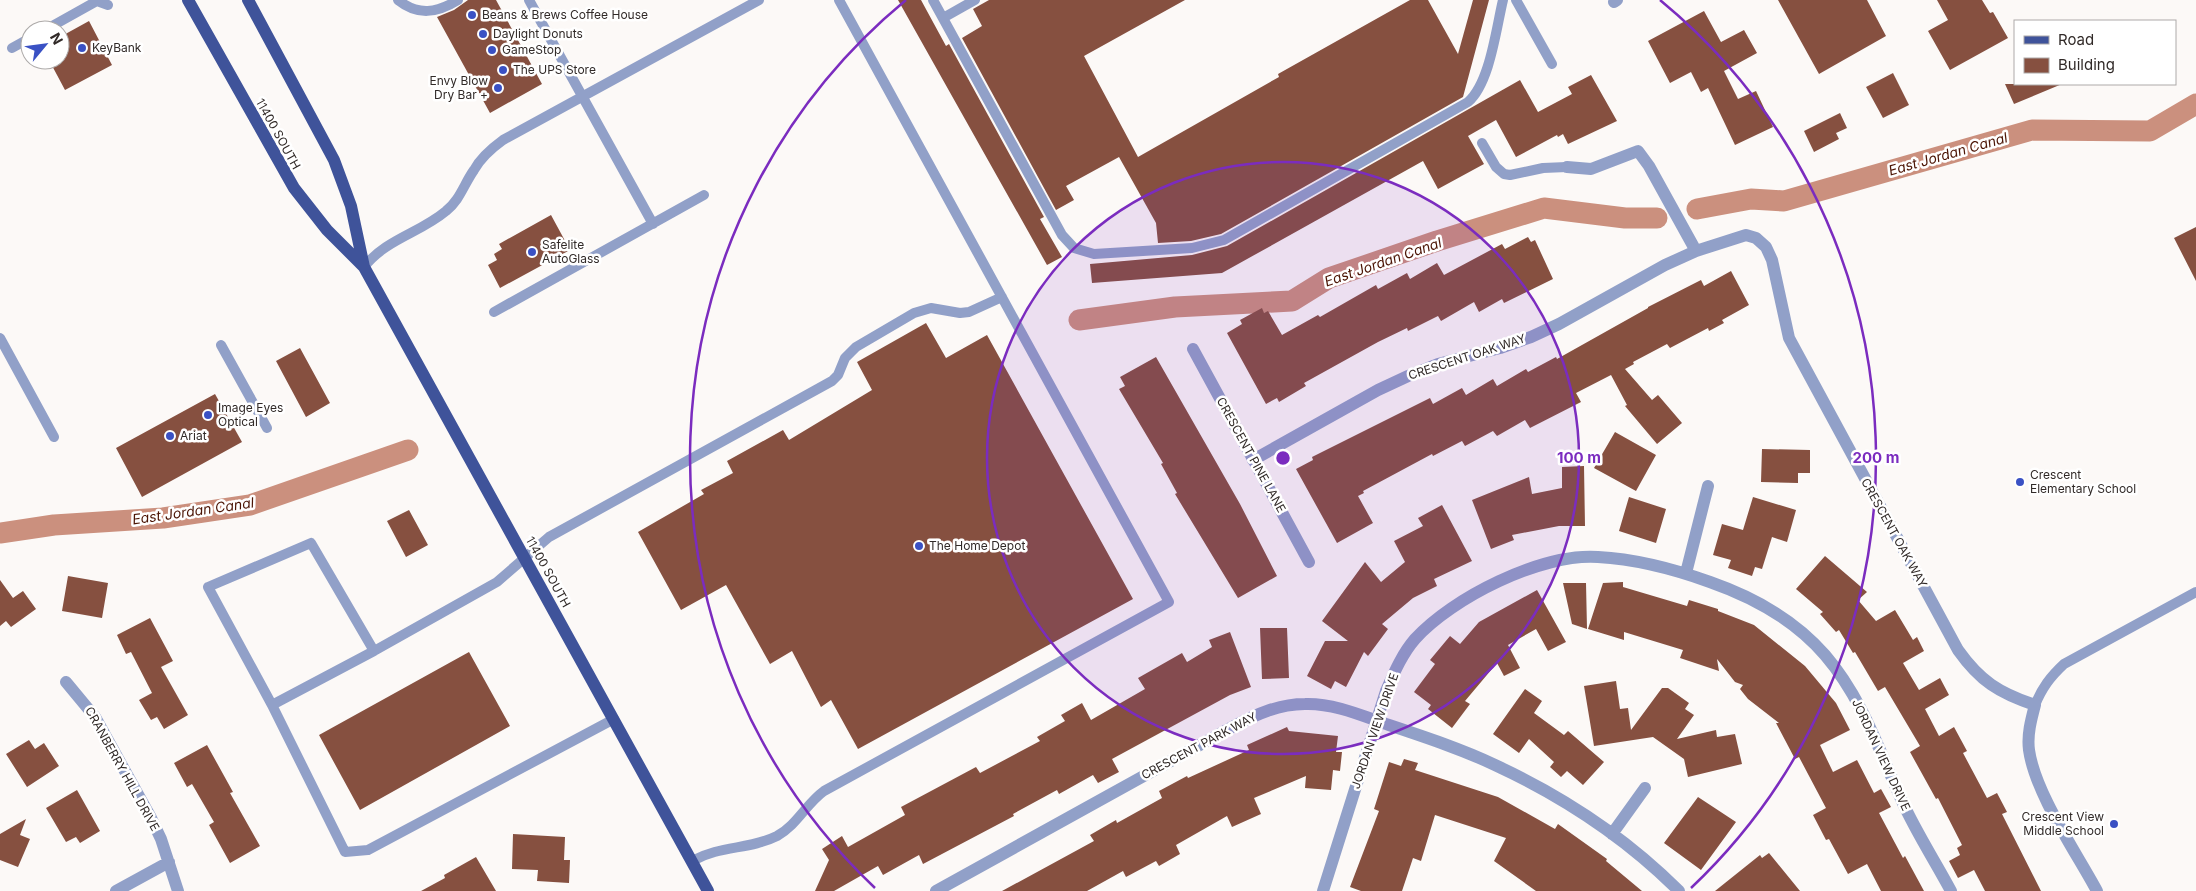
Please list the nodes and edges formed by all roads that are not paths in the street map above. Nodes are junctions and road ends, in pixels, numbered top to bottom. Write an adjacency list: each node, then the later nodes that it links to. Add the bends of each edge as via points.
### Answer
1 (188, 0): 24 (main road, 11400 SOUTH, via 294,188 327,230)
2 (248, 0): 24 (main road, 11400 SOUTH, via 334,160 351,206)
3 (398, 0): 4 (lane, via 424,12 441,10)
4 (458, 0)
5 (529, 0): 18 (lane)
6 (759, 0): 18 (lane)
7 (840, 0): 25 (lane)
8 (933, 0): 13 (lane)
9 (975, 0): 13 (lane)
10 (1503, 0): 13 (lane, via 1483,82 1468,102 1224,240 1192,248 1094,254 1074,248 1062,235)
11 (1516, 0): 17 (lane)
12 (108, 5): 14 (lane, via 97,2)
13 (943, 18)
14 (64, 20)
15 (20, 44): 16 (lane)
16 (12, 48)
17 (1552, 64)
18 (582, 96): 22 (lane); 24 (lane, via 503,140 475,168 462,193 448,210 386,245)
19 (1482, 143): 20 (lane, via 1504,174)
20 (1567, 167): 23 (street, via 1591,169 1638,151)
21 (704, 195): 22 (lane)
22 (653, 224): 26 (lane)
23 (1696, 251): 32 (street, CRESCENT OAK WAY, via 1531,337 1438,364 1378,390); 41 (street, CRESCENT OAK WAY, via 1746,235 1756,238 1766,247 1772,260 1789,338 1958,650 1992,687 2006,696)
24 (364, 267): 34 (main road, 11400 SOUTH)
25 (1002, 297): 34 (lane, via 969,312 931,308 914,314 856,346 832,381 558,532); 46 (lane, via 1169,602 824,790 786,830 776,836 751,845 715,850)
26 (494, 312)
27 (0, 338): 31 (lane)
28 (221, 345): 30 (lane)
29 (1193, 349): 32 (street, CRESCENT PINE LANE)
30 (267, 428)
31 (54, 437)
32 (1253, 460): 35 (street, CRESCENT PINE LANE)
33 (1708, 486): 36 (street)
34 (525, 558): 38 (lane, via 486,589); 42 (main road, 11400 SOUTH)
35 (1309, 562)
36 (1686, 573): 43 (street, JORDAN VIEW DRIVE, via 1596,556 1537,566 1501,580 1454,607 1414,640 1386,691); 54 (street, JORDAN VIEW DRIVE, via 1768,607 1800,630 1824,654 1844,678 1864,711 1902,801)
37 (2196, 592): 41 (lane, via 2064,664 2042,690)
38 (374, 651): 40 (lane); 40 (lane, via 311,543 208,587)
39 (66, 682): 47 (street, CRANBERRY HILL DRIVE, via 95,717 151,818)
40 (272, 705): 42 (lane, via 345,852 368,850)
41 (2035, 705): 55 (street, via 2029,726 2029,749 2034,771)
42 (614, 719): 46 (main road, 11400 SOUTH)
43 (1377, 721): 45 (street, CRESCENT PARK WAY, via 1495,765 1543,790); 51 (street, CRESCENT PARK WAY, via 1332,706 1306,704 1281,706 1257,714); 52 (street, JORDAN VIEW DRIVE)
44 (1645, 788): 45 (street)
45 (1612, 834): 53 (street, CRESCENT PARK WAY)
46 (692, 861): 50 (main road, 11400 SOUTH)
47 (169, 862): 48 (street); 49 (street, CRANBERRY HILL DRIVE)
48 (116, 891)
49 (178, 891)
50 (708, 891)
51 (936, 891)
52 (1323, 891)
53 (1679, 891)
54 (1951, 891)
55 (2097, 891)

